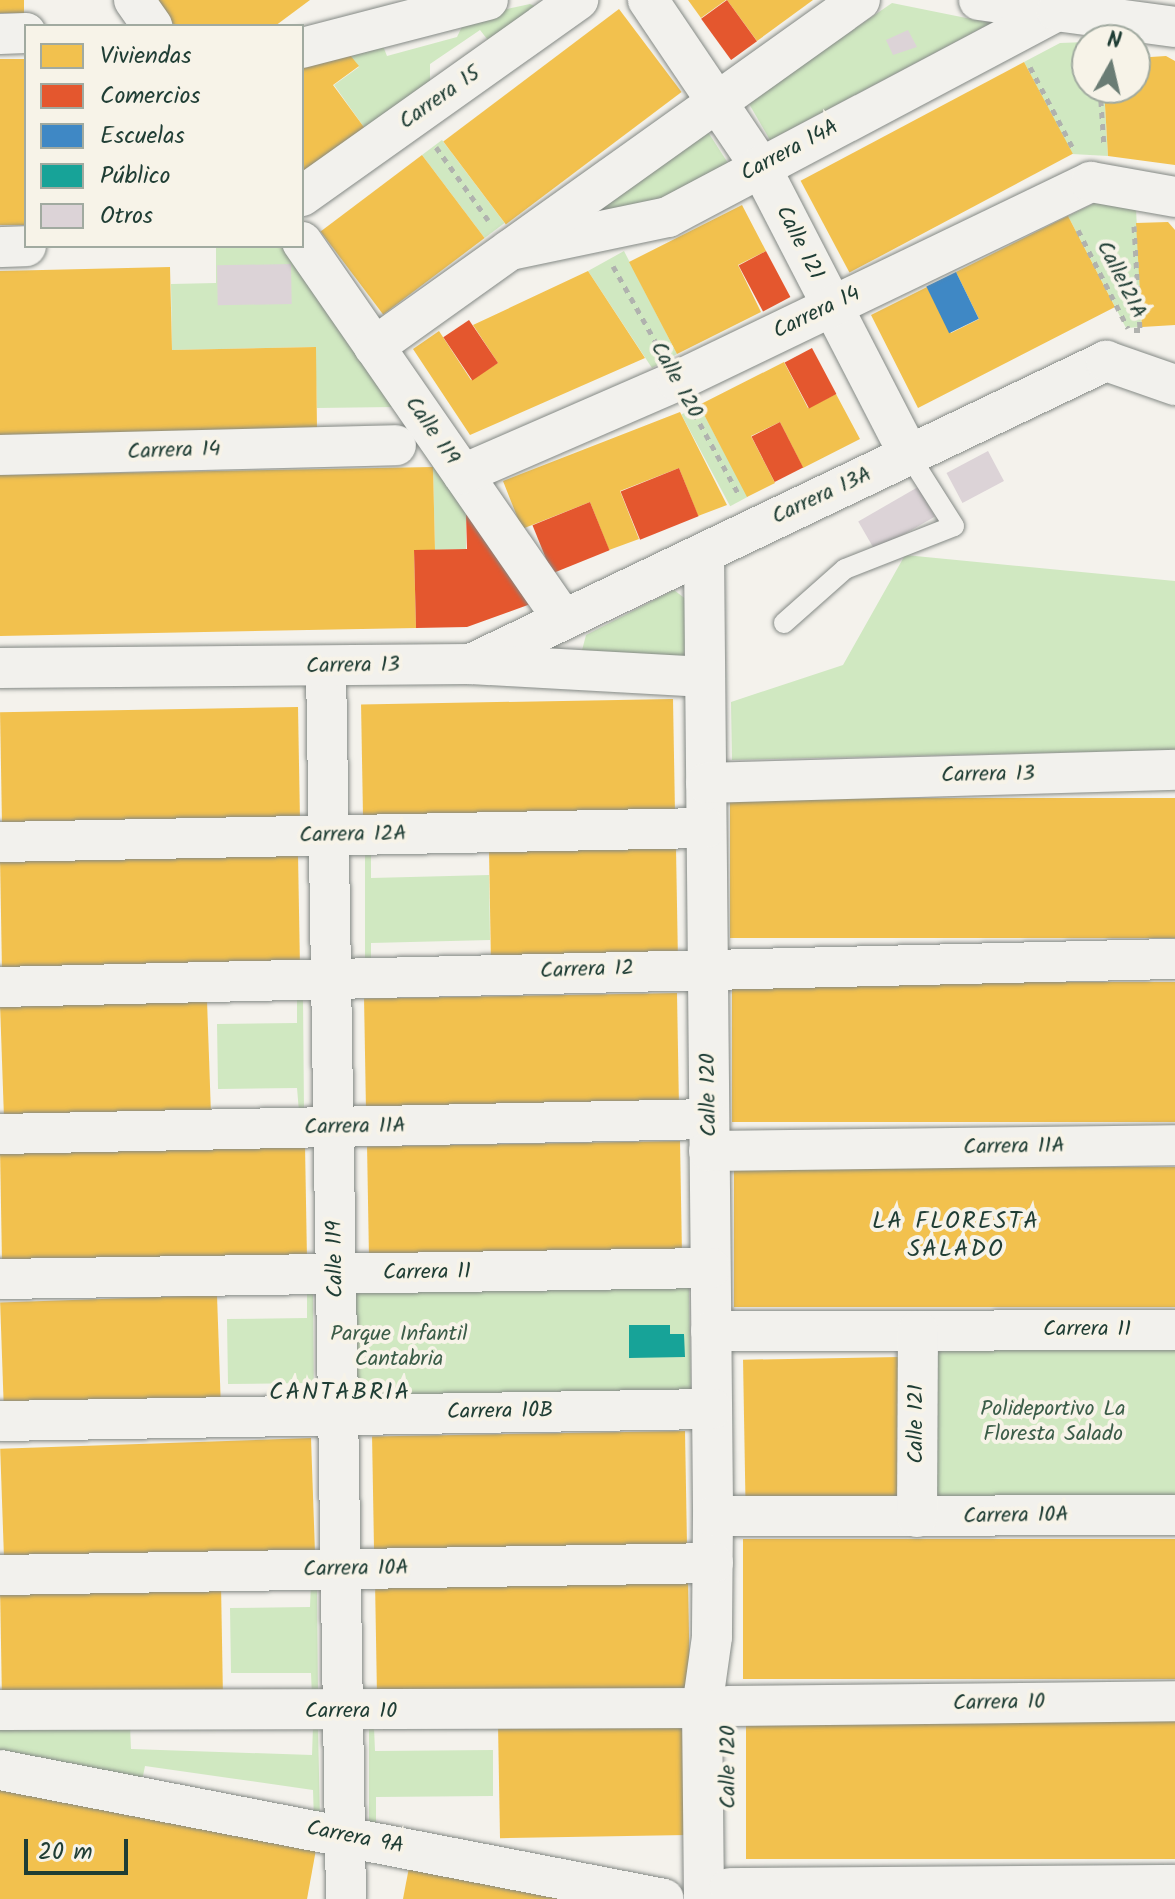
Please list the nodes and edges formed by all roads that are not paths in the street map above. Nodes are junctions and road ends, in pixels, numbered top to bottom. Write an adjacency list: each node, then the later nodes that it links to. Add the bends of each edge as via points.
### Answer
1 (134, 0): 8 (street)
2 (488, 0): 12 (street)
3 (578, 0): 15 (street, Carrera 15)
4 (648, 0): 13 (street, Calle 121)
5 (860, 0): 13 (street, Carrera 14A)
6 (979, 0): 7 (street)
7 (1057, 11): 9 (street); 14 (street, Carrera 14A)
8 (151, 24)
9 (1175, 27)
10 (24, 33): 11 (street)
11 (0, 34)
12 (304, 47)
13 (720, 100): 14 (street, Calle 121); 20 (street, Carrera 14A)
14 (760, 166): 20 (street, Carrera 14A, via 668,217); 21 (street, Calle 121)
15 (304, 195)
16 (1175, 197): 21 (street, Carrera 14, via 1098,188)
17 (304, 245): 22 (street, Calle 119)
18 (24, 246): 19 (street)
19 (0, 247)
20 (510, 250): 22 (street, Carrera 14A)
21 (832, 306): 26 (street, Calle 121); 27 (street, Carrera 14, via 677,381)
22 (374, 347): 27 (street, Calle 119)
23 (1164, 382): 26 (street, Carrera 13A, via 1106,361)
24 (396, 445): 25 (street, Carrera 14)
25 (0, 455)
26 (909, 455): 28 (street, Carrera 13A); 30 (lane, via 954,526 845,569)
27 (463, 474): 29 (street, Calle 119)
28 (704, 553): 29 (street, Carrera 13A); 34 (street, Calle 120)
29 (563, 619): 31 (street, Carrera 13A)
30 (784, 623)
31 (471, 664): 32 (street, Carrera 13); 34 (street, Carrera 13)
32 (326, 667): 33 (street, Carrera 13); 38 (street, Calle 119)
33 (0, 668)
34 (705, 677): 36 (street, Calle 120)
35 (1175, 770): 36 (street, Carrera 13)
36 (706, 783): 37 (street, Calle 120)
37 (706, 828): 38 (street, Carrera 12A); 41 (street, Calle 120)
38 (331, 835): 39 (street, Carrera 12A); 42 (street, Calle 119)
39 (0, 842)
40 (1175, 959): 41 (street, Carrera 12)
41 (707, 966): 42 (street, Carrera 12); 46 (street, Calle 120)
42 (333, 977): 43 (street, Carrera 12); 44 (street, Calle 119)
43 (0, 987)
44 (334, 1127): 45 (street, Carrera 11A); 46 (street, Carrera 11A); 49 (street, Calle 119)
45 (0, 1134)
46 (709, 1135): 47 (street, Carrera 11A); 48 (street, Calle 120)
47 (1175, 1145)
48 (710, 1268): 49 (street, Carrera 11); 52 (street, Calle 120)
49 (336, 1274): 50 (street, Carrera 11); 55 (street, Calle 119)
50 (0, 1279)
51 (1175, 1330): 53 (street, Carrera 11)
52 (711, 1331): 53 (street, Carrera 11); 54 (street, Calle 120)
53 (918, 1331): 59 (street, Calle 121)
54 (712, 1409): 55 (street, Carrera 10B); 58 (street, Calle 120)
55 (338, 1414): 56 (street, Carrera 10B); 61 (street, Calle 119)
56 (0, 1421)
57 (1175, 1515): 59 (street, Carrera 10A)
58 (713, 1516): 59 (street, Carrera 10A); 60 (street, Calle 120)
59 (917, 1517)
60 (713, 1563): 61 (street, Carrera 10A); 64 (street, Calle 120)
61 (341, 1569): 62 (street, Carrera 10A); 66 (street, Calle 119)
62 (0, 1575)
63 (1175, 1701): 64 (street, Carrera 10)
64 (715, 1707): 66 (street, Carrera 10); 70 (street, Calle 120)
65 (0, 1710): 66 (street, Carrera 10)
66 (344, 1713): 68 (street, Calle 119)
67 (0, 1770): 68 (street, Carrera 9A)
68 (345, 1836): 71 (street, Calle 119); 72 (street, Carrera 9A)
69 (1175, 1885): 70 (street)
70 (721, 1895)
71 (346, 1899)
72 (664, 1899)

